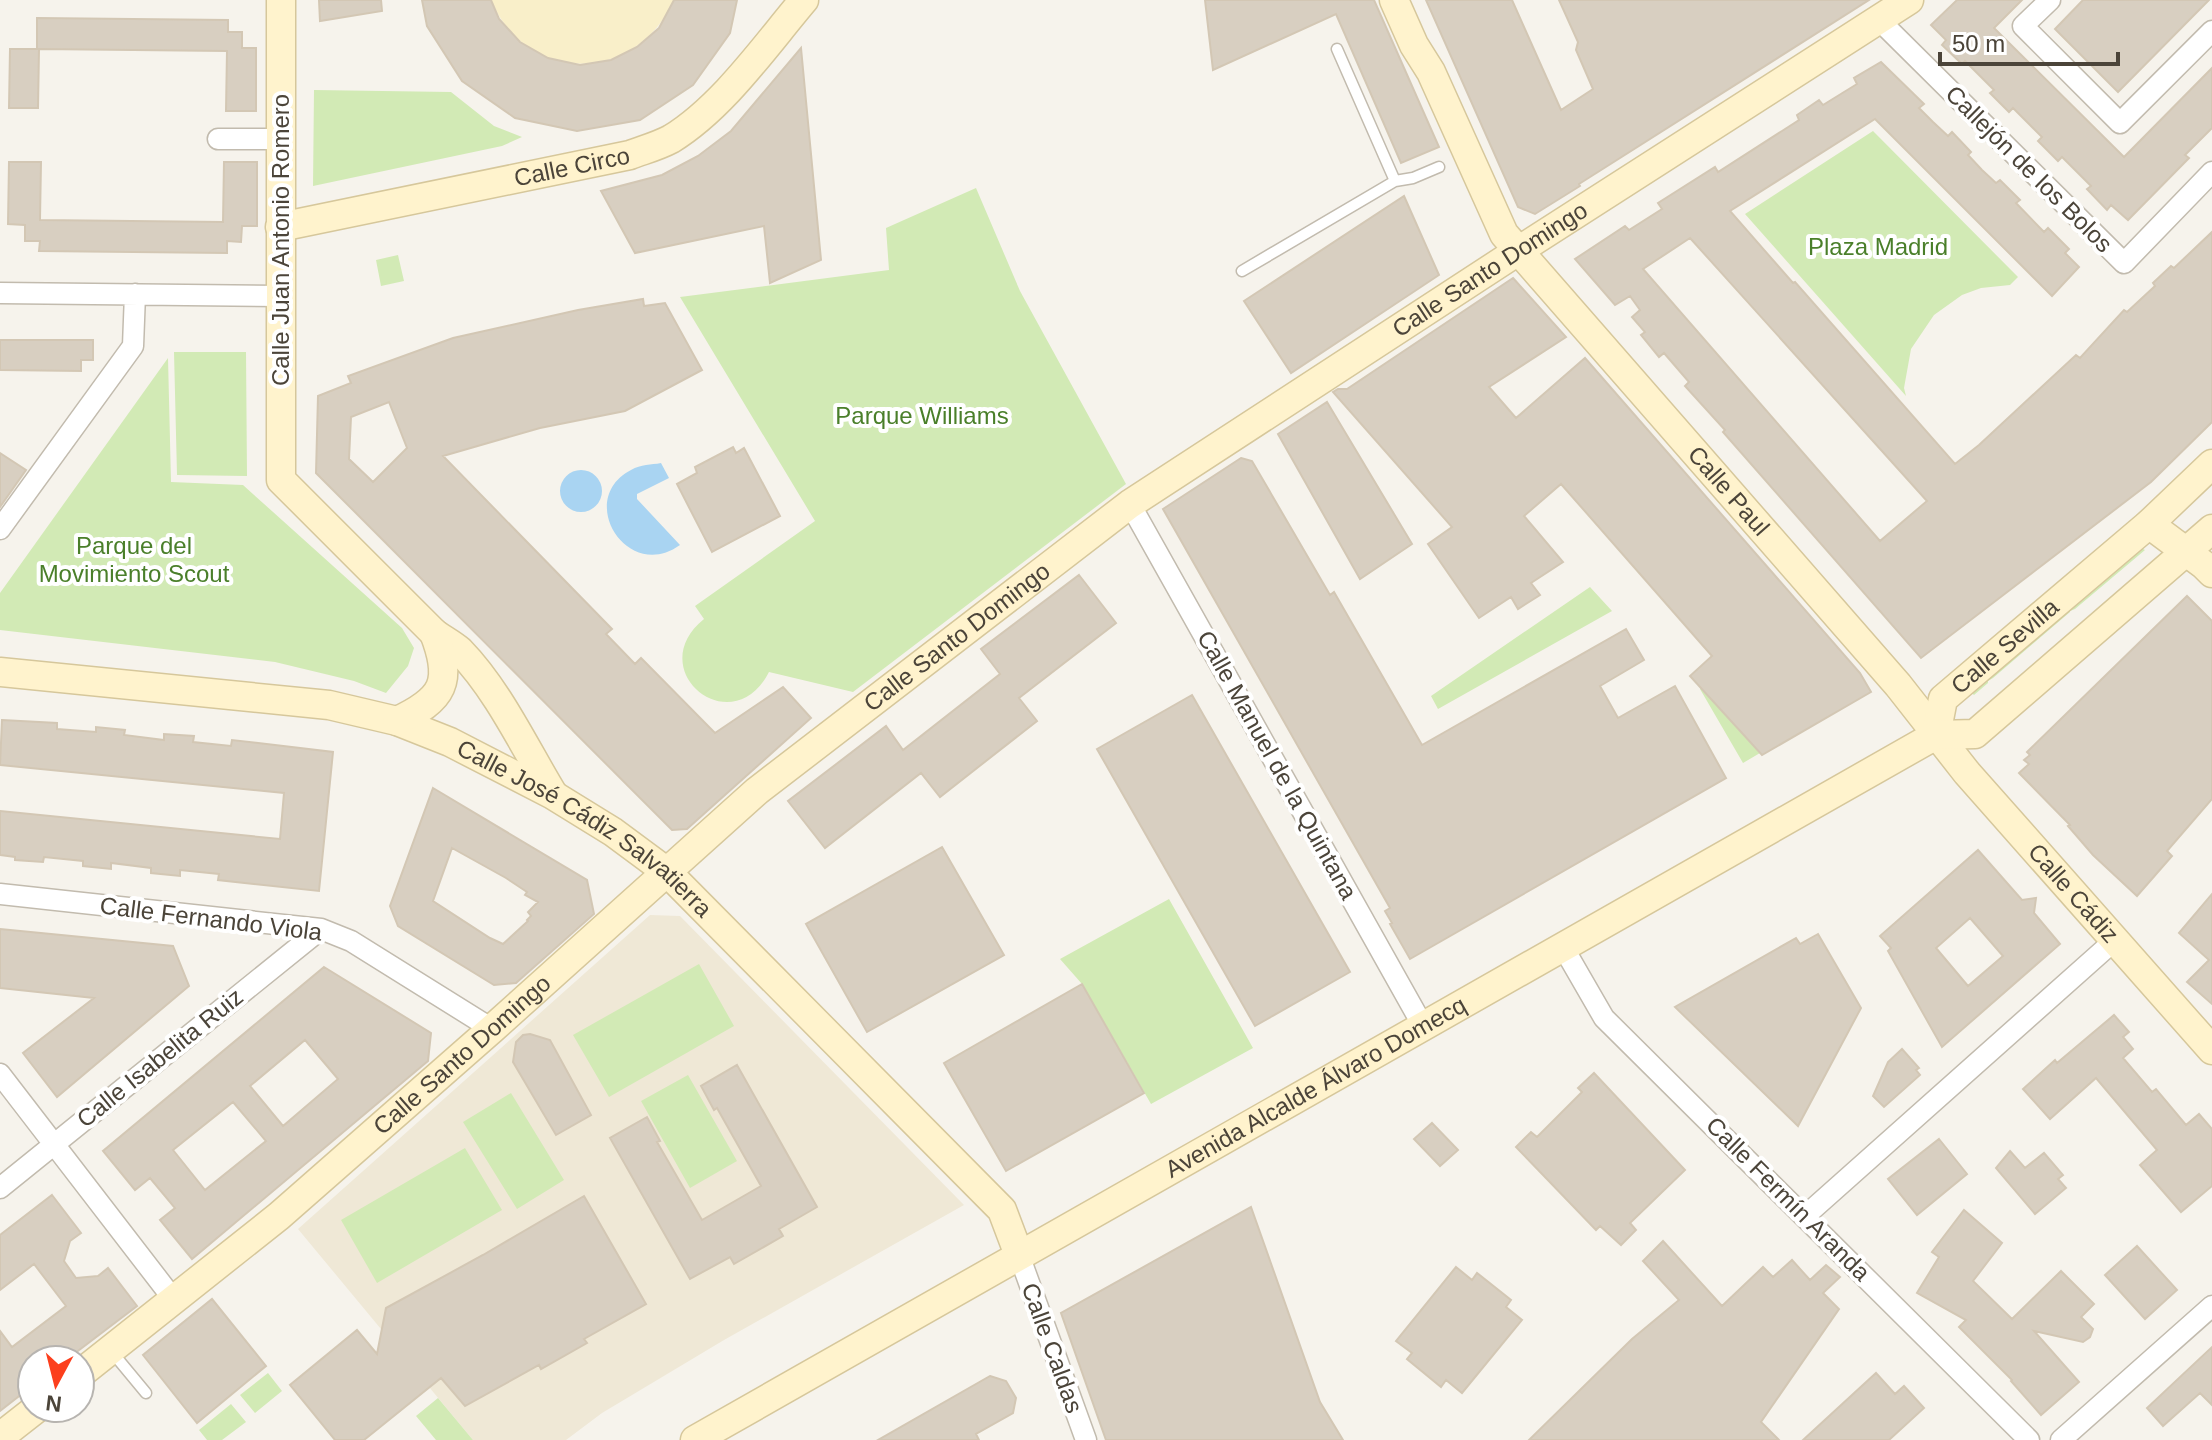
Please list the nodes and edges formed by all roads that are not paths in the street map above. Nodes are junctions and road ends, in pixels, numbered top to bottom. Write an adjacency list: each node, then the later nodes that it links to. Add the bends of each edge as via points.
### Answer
1 (281, 0): 14 (street, Calle Juan Antonio Romero)
2 (804, 0): 14 (street, Calle Circo, via 715,104 668,140 630,155)
3 (1394, 0): 15 (street, Calle Paul, via 1504,234)
4 (1909, 0): 6 (street, Calle Santo Domingo)
5 (2050, 0): 7 (street, via 2023,26 2120,123)
6 (1879, 20): 12 (street, Callejón de los Bolos, via 2124,263); 15 (street, Calle Santo Domingo)
7 (2212, 31)
8 (1337, 49): 13 (lane)
9 (218, 139): 10 (street)
10 (267, 139)
11 (1439, 167): 13 (lane)
12 (2212, 172)
13 (1395, 181): 16 (lane)
14 (280, 227): 19 (street, Calle Juan Antonio Romero)
15 (1518, 251): 21 (street, Calle Santo Domingo); 32 (street, Calle Paul, via 1587,338 1898,685)
16 (1242, 271)
17 (0, 293): 18 (street)
18 (135, 294): 19 (street); 22 (street, via 133,346)
19 (281, 296): 28 (street, Calle Juan Antonio Romero, via 281,480)
20 (2212, 464): 23 (street, Calle Sevilla)
21 (1130, 504): 35 (street, Calle Santo Domingo, via 757,791); 40 (street, Calle Manuel de la Quintana)
22 (6, 508): 24 (street)
23 (2149, 524): 26 (street); 32 (street, Calle Sevilla, via 1943,699)
24 (0, 529)
25 (2212, 529): 26 (street, Calle Sevilla)
26 (2187, 552): 27 (street); 32 (street, Calle Sevilla, via 1975,734)
27 (2212, 573)
28 (434, 633): 30 (street, via 443,657); 34 (street, via 476,669)
29 (0, 672): 31 (street, Calle José Cádiz Salvatierra, via 329,705)
30 (440, 690): 31 (street, via 420,710); 33 (street)
31 (397, 721): 33 (street, Calle José Cádiz Salvatierra)
32 (1936, 735): 38 (street, Calle Cádiz); 39 (street, Avenida Alcalde Álvaro Domecq)
33 (450, 742): 34 (street, Calle José Cádiz Salvatierra)
34 (553, 795): 35 (street, Calle José Cádiz Salvatierra)
35 (667, 872): 41 (street, Calle Santo Domingo); 47 (street, Calle José Cádiz Salvatierra, via 1002,1210)
36 (0, 894): 37 (street, Calle Fernando Viola)
37 (321, 929): 41 (street, Calle Fernando Viola, via 351,941); 44 (street, Calle Isabelita Ruiz)
38 (2115, 940): 42 (street, Calle Cádiz); 46 (street)
39 (1563, 947): 40 (street, Avenida Alcalde Álvaro Domecq); 46 (street, Calle Fermín Aranda, via 1604,1018)
40 (1423, 1026): 47 (street, Avenida Alcalde Álvaro Domecq)
41 (492, 1029): 48 (street, Calle Santo Domingo, via 279,1216)
42 (2212, 1050)
43 (0, 1074): 44 (street)
44 (55, 1144): 45 (street, Calle Isabelita Ruiz); 48 (street)
45 (0, 1188)
46 (1805, 1216): 57 (street, Calle Fermín Aranda)
47 (1019, 1255): 55 (street, Avenida Alcalde Álvaro Domecq); 56 (street, Calle Caldas)
48 (174, 1300): 50 (street, Calle Santo Domingo)
49 (2212, 1306): 58 (street)
50 (110, 1350): 51 (street, Calle Santo Domingo); 52 (lane)
51 (96, 1361)
52 (146, 1393)
53 (17, 1424): 54 (street)
54 (0, 1437)
55 (695, 1440)
56 (1086, 1440)
57 (2029, 1440)
58 (2061, 1440)

